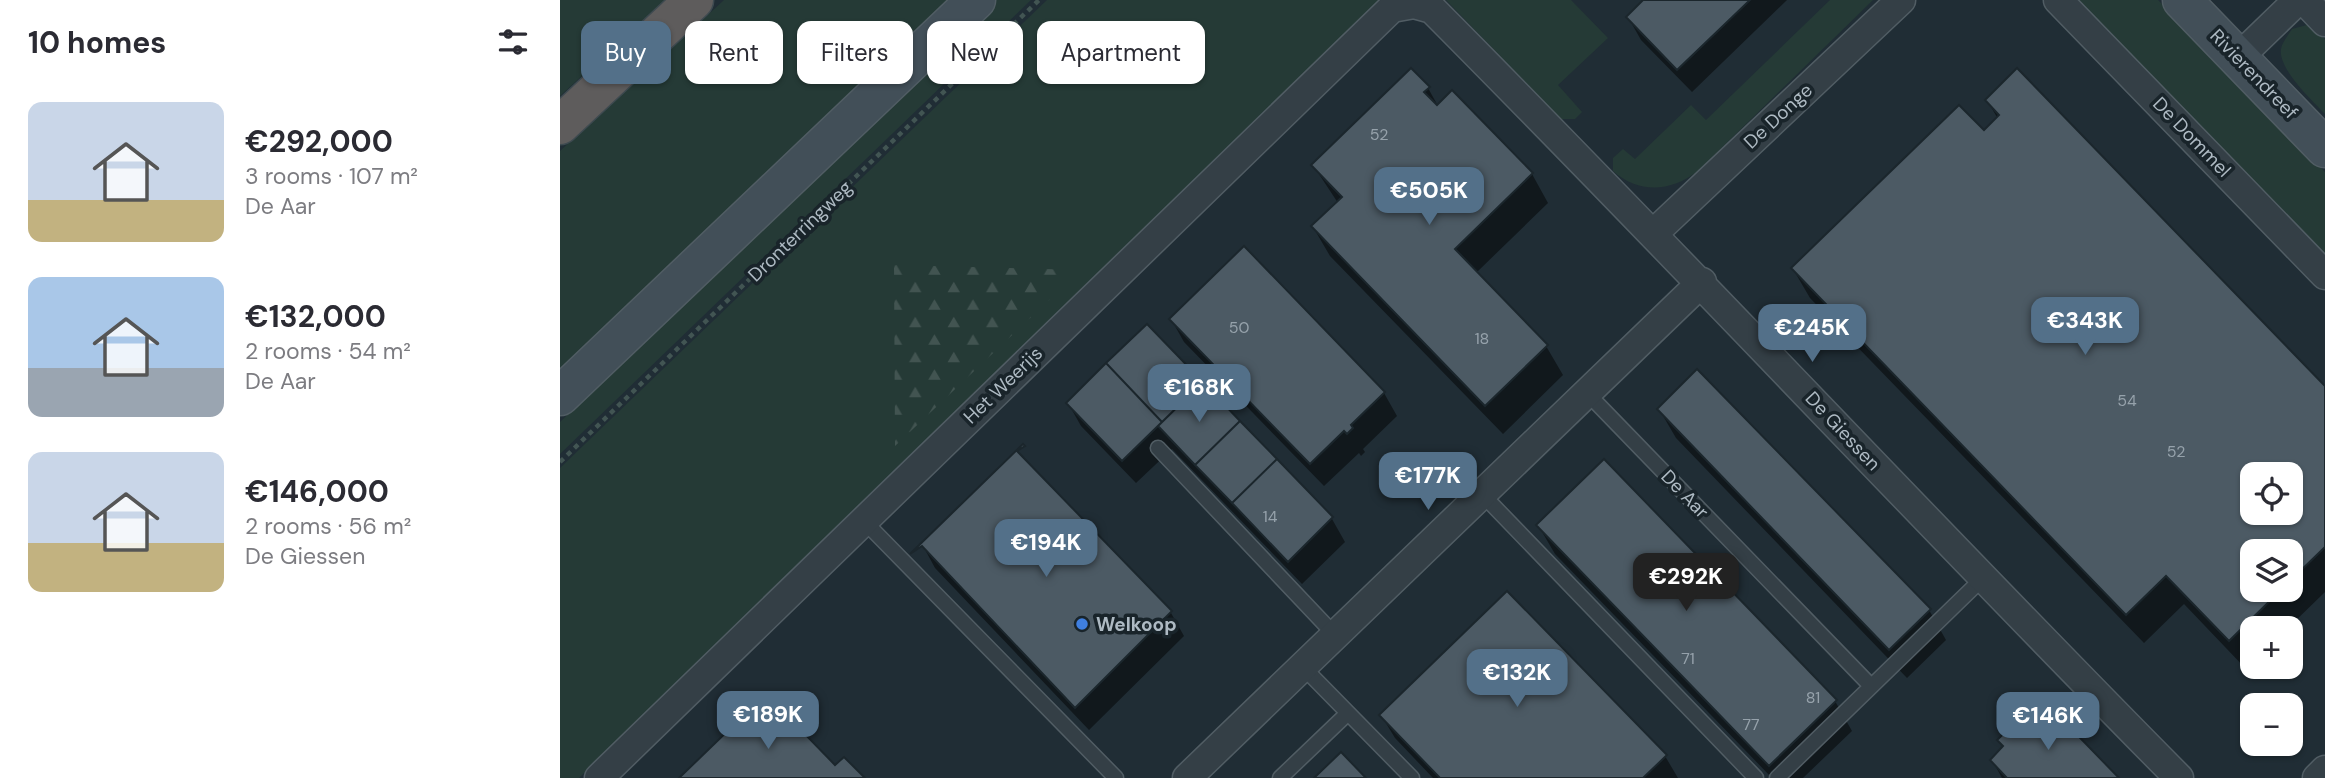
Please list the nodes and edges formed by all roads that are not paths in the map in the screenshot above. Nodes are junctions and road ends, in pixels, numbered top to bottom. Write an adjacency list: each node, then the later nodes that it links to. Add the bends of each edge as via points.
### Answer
1 (694, 0): 11 (highway)
2 (976, 0): 17 (main road)
3 (1901, 0): 13 (street, De Donge)
4 (2058, 0): 14 (street, De Dommel)
5 (2182, 0): 10 (main road, Rivierendreef)
6 (2298, 0): 10 (street)
7 (2304, 0): 9 (street)
8 (1413, 4): 13 (street, De Giessen, via 1432,9); 20 (street, Het Weerijs, via 1392,8)
9 (2325, 22)
10 (2238, 58): 12 (main road, Rivierendreef)
11 (560, 125)
12 (2325, 148)
13 (1654, 233): 15 (street, De Giessen)
14 (2325, 275)
15 (1702, 282): 16 (street); 21 (street, De Giessen)
16 (1587, 393): 19 (street); 24 (lane, De Aar)
17 (560, 396)
18 (1157, 448): 22 (lane)
19 (1482, 494): 22 (street); 32 (lane)
20 (864, 521): 28 (street, Het Weerijs); 29 (lane)
21 (1982, 579): 24 (lane); 34 (street, De Giessen)
22 (1335, 635): 23 (street)
23 (1303, 667): 25 (lane); 27 (street)
24 (1871, 686): 33 (lane)
25 (1348, 713): 30 (lane); 31 (lane)
26 (2325, 771): 35 (street)
27 (1192, 776)
28 (599, 778)
29 (1116, 778)
30 (1280, 778)
31 (1412, 778)
32 (1756, 778)
33 (1777, 778)
34 (2179, 778)
35 (2317, 778)

